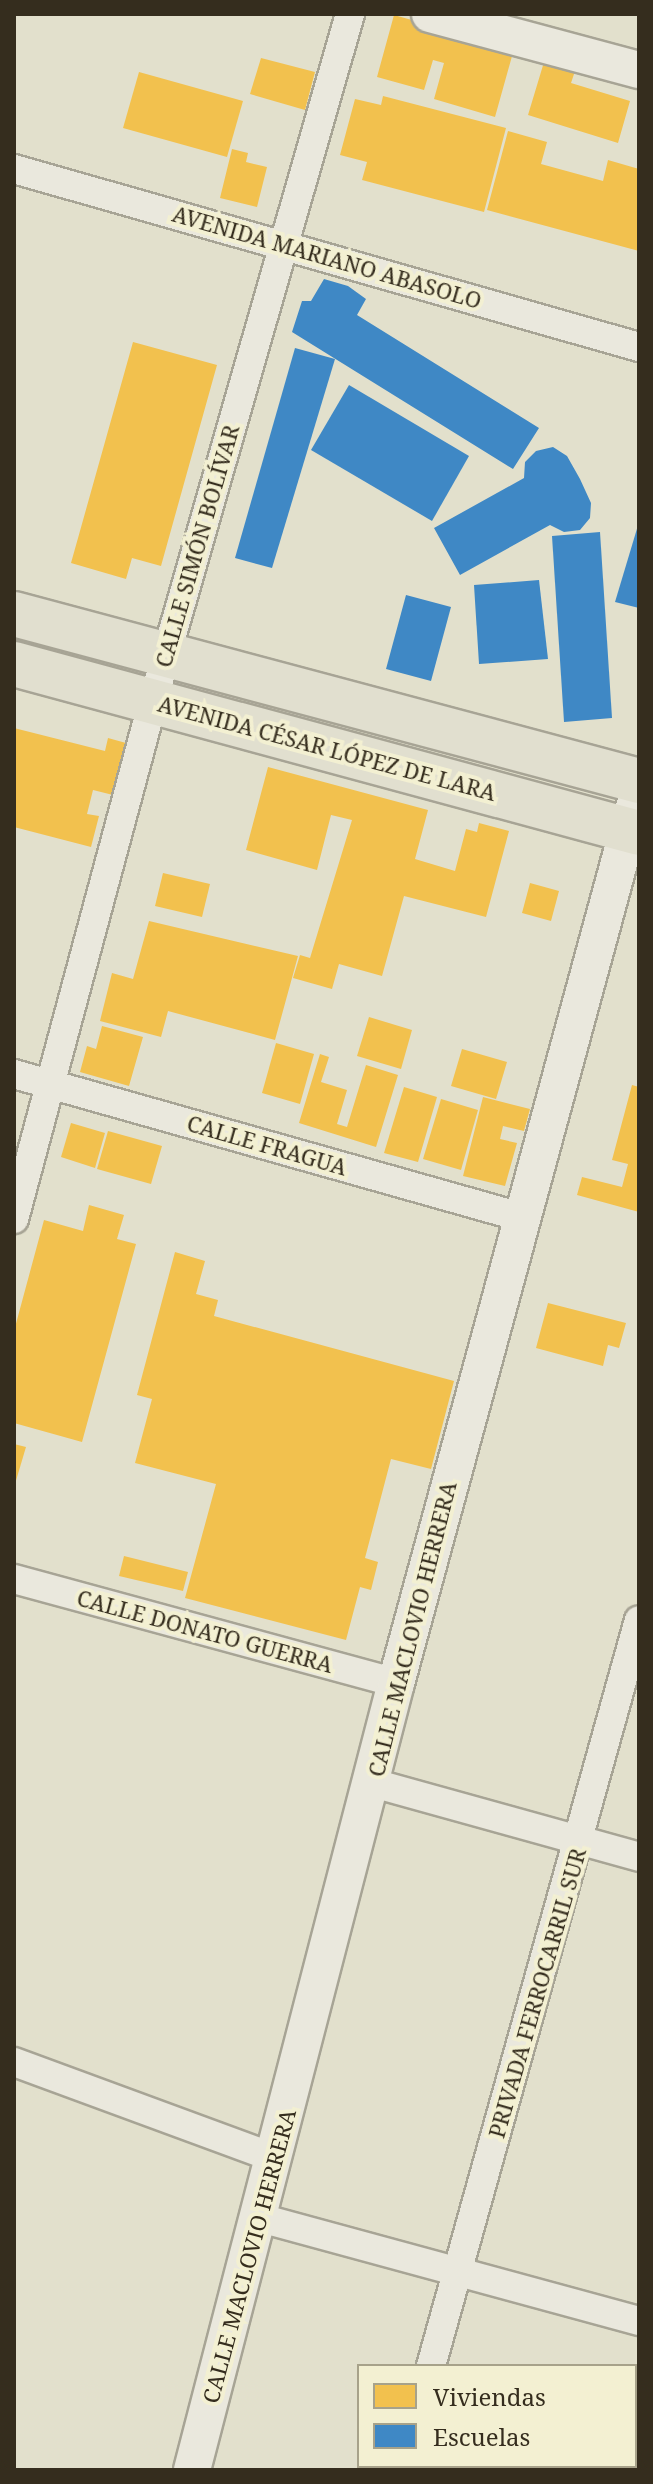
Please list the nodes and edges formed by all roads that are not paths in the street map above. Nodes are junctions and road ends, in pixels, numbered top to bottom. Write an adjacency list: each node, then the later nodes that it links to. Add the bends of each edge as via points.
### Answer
1 (350, 14): 5 (street, CALLE SIMÓN BOLÍVAR)
2 (430, 14): 3 (street)
3 (639, 70)
4 (14, 169): 5 (street, AVENIDA MARIANO ABASOLO)
5 (284, 244): 6 (street, AVENIDA MARIANO ABASOLO); 8 (street, CALLE SIMÓN BOLÍVAR)
6 (639, 347)
7 (14, 614): 8 (main road)
8 (165, 657): 10 (street, CALLE SIMÓN BOLÍVAR); 11 (main road)
9 (14, 664): 10 (main road, AVENIDA CÉSAR LÓPEZ DE LARA)
10 (153, 701): 12 (main road, AVENIDA CÉSAR LÓPEZ DE LARA); 14 (street, CALLE SIMÓN BOLÍVAR)
11 (639, 781)
12 (636, 817): 15 (street, CALLE MACLOVIO HERRERA)
13 (14, 1074): 14 (street, CALLE FRAGUA)
14 (52, 1084): 15 (street, CALLE FRAGUA); 16 (street, CALLE SIMÓN BOLÍVAR)
15 (521, 1217): 19 (street, CALLE MACLOVIO HERRERA)
16 (14, 1219)
17 (14, 1579): 19 (street, CALLE DONATO GUERRA)
18 (639, 1620): 21 (street, PRIVADA FERROCARRIL SUR)
19 (396, 1683): 20 (street, CALLE MACLOVIO HERRERA)
20 (373, 1783): 21 (street); 24 (street, CALLE MACLOVIO HERRERA)
21 (580, 1840): 22 (street); 26 (street, PRIVADA FERROCARRIL SUR)
22 (639, 1857)
23 (14, 2062): 24 (street)
24 (275, 2158): 25 (street, CALLE MACLOVIO HERRERA)
25 (260, 2218): 26 (street); 29 (street, CALLE MACLOVIO HERRERA)
26 (458, 2273): 27 (street); 28 (street, PRIVADA FERROCARRIL SUR)
27 (639, 2321)
28 (432, 2364)
29 (192, 2470)

